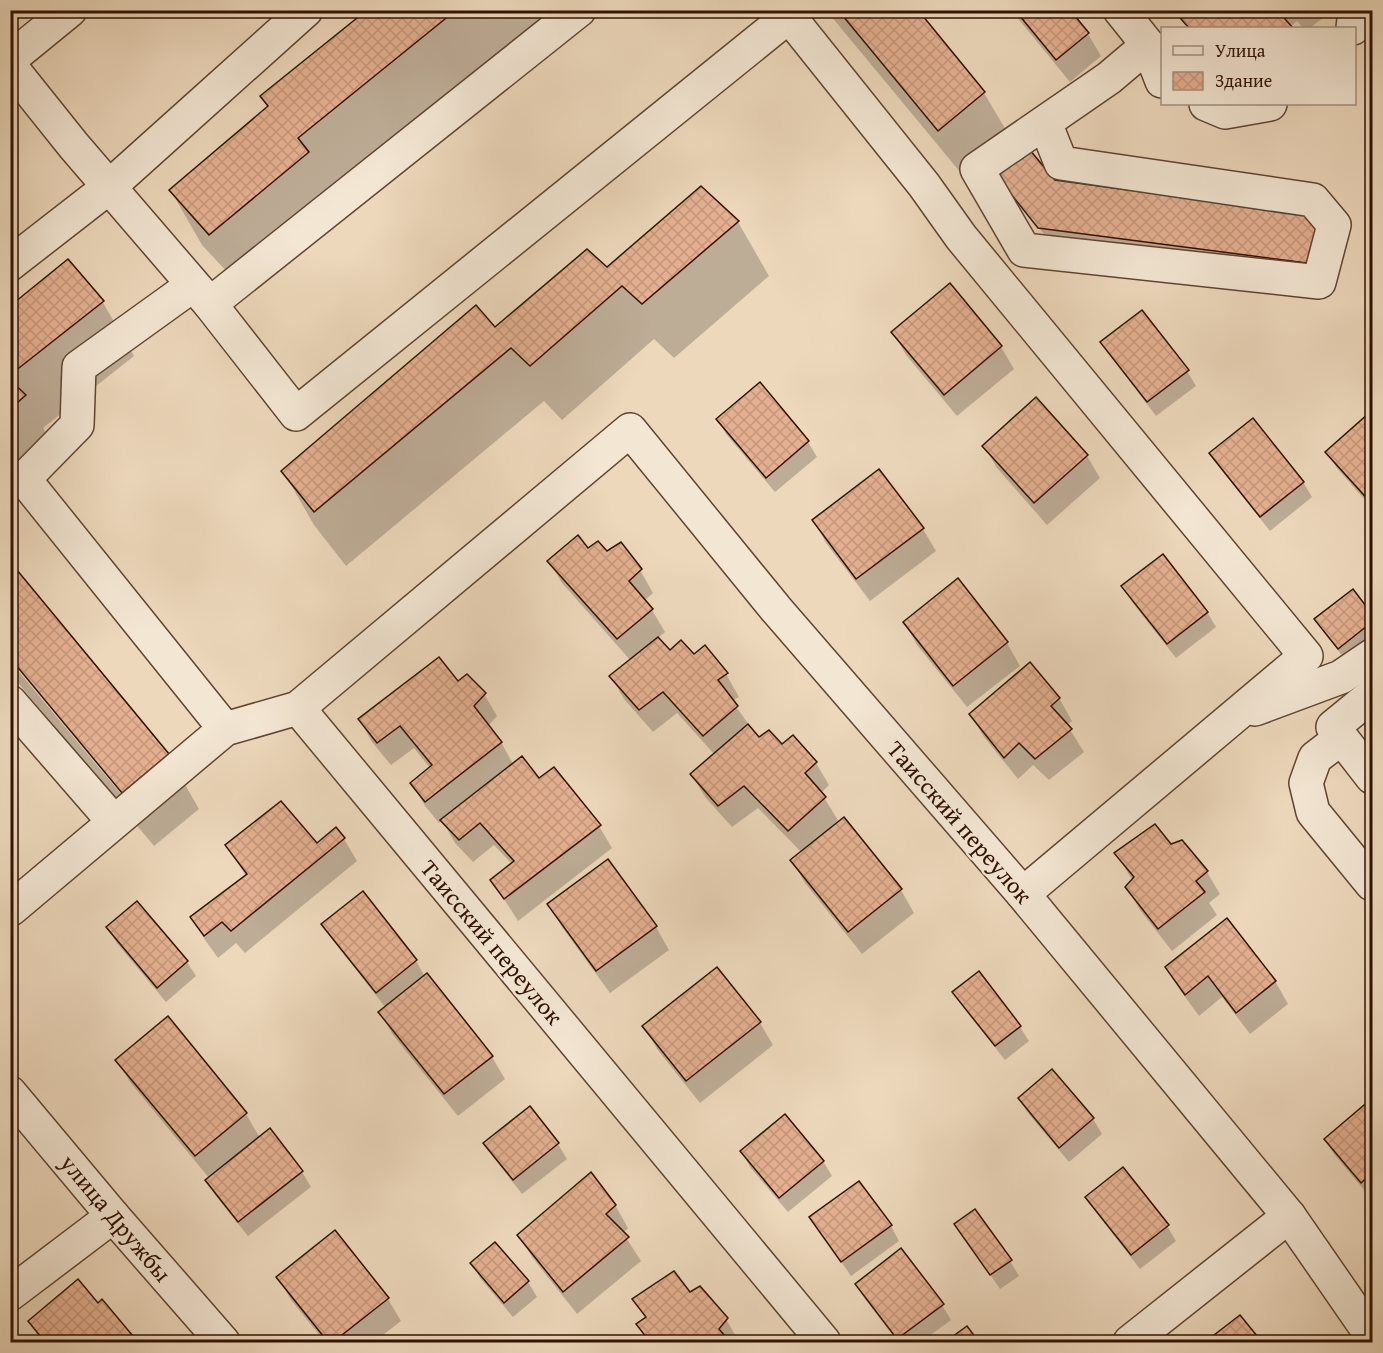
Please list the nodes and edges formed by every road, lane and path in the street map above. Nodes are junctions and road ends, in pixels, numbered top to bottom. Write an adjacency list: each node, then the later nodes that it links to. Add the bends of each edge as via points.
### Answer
1 (52, 10): 9 (street)
2 (70, 10): 11 (street)
3 (306, 10): 17 (street)
4 (579, 10): 19 (street)
5 (1120, 10): 10 (street)
6 (1355, 10): 8 (street)
7 (787, 13): 19 (street, via 296,414); 24 (street, via 961,237 1306,656)
8 (1353, 27)
9 (10, 44)
10 (1148, 45): 13 (street); 16 (street, via 1109,78 977,169 1024,250 1319,282 1334,225 1313,200 1061,163)
11 (10, 59)
12 (10, 66): 17 (street)
13 (1161, 78)
14 (1208, 105): 15 (street, via 1225,112)
15 (1264, 105)
16 (1045, 123)
17 (109, 187): 18 (street); 19 (street)
18 (10, 264)
19 (202, 294): 25 (street, via 79,367 77,425 24,479)
20 (1372, 656): 24 (street, via 1341,677)
21 (1372, 695): 26 (street, via 1333,727)
22 (10, 702): 28 (street)
23 (298, 708): 25 (street); 30 (street, Таисский переулок, via 630,429 776,609); 38 (street, Таисский переулок)
24 (1228, 720): 30 (street)
25 (225, 729): 28 (street)
26 (1341, 738): 27 (street); 29 (street, via 1315,758 1306,783 1313,813)
27 (1372, 777)
28 (114, 822): 31 (street)
29 (1372, 884)
30 (1023, 894): 34 (street, Таисский переулок)
31 (11, 909)
32 (10, 1093): 33 (street, улица Дружбы)
33 (113, 1216): 35 (street); 37 (street, улица Дружбы)
34 (1288, 1216): 36 (street, Таисский переулок); 39 (street)
35 (10, 1294)
36 (1372, 1336)
37 (223, 1342)
38 (824, 1342)
39 (1130, 1342)

